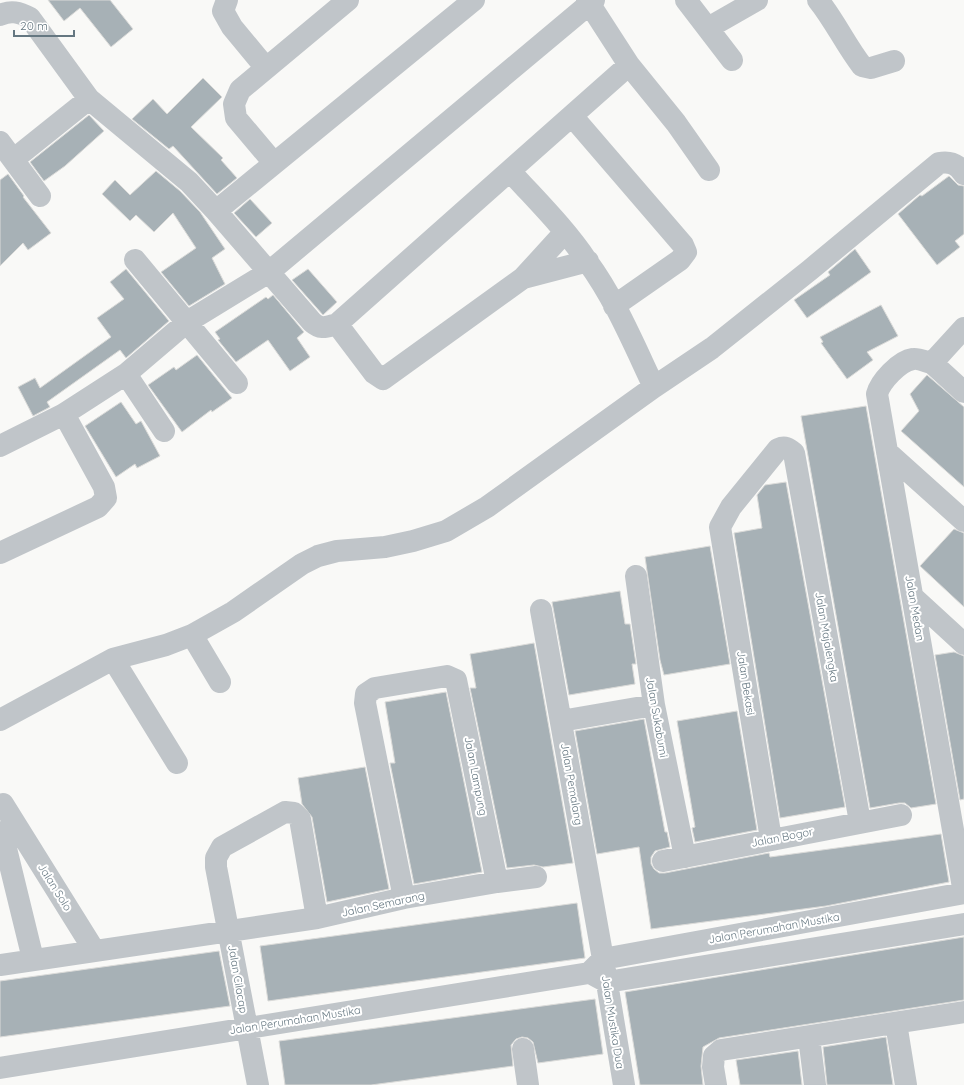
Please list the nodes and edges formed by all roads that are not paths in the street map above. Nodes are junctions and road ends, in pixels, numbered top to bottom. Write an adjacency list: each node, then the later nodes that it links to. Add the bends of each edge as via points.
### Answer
1 (227, 0): 13 (street, via 223,11 232,27)
2 (348, 0): 13 (street)
3 (474, 0): 18 (street)
4 (686, 0): 9 (street)
5 (757, 0): 9 (street)
6 (818, 0): 11 (street, via 862,66 871,68)
7 (590, 1): 12 (street); 27 (street)
8 (0, 15): 14 (street, via 7,12 20,13 30,18)
9 (708, 28): 10 (street)
10 (732, 60)
11 (894, 61)
12 (629, 65): 15 (street); 19 (street, via 676,123)
13 (266, 68): 18 (street, via 240,90 234,104 236,118)
14 (89, 99): 17 (street); 23 (street, via 188,182)
15 (572, 116): 20 (street); 29 (street, via 683,245 686,252 680,260)
16 (0, 142): 17 (street)
17 (14, 159): 22 (street)
18 (274, 163): 23 (street)
19 (709, 170)
20 (510, 171): 24 (street); 31 (street)
21 (964, 174): 36 (street, via 959,166 948,161 939,163 742,324)
22 (40, 196)
23 (216, 211): 27 (street)
24 (565, 232): 26 (street); 28 (street)
25 (135, 260): 30 (street)
26 (588, 261): 28 (street); 29 (street)
27 (269, 272): 30 (street); 31 (street, via 318,328)
28 (523, 278): 31 (street, via 383,379 374,373)
29 (614, 306): 36 (street)
30 (187, 322): 34 (street); 35 (street)
31 (337, 324)
32 (964, 328): 33 (street)
33 (932, 363): 37 (street); 41 (street, Jalan Medan, via 913,359 894,368 879,388 877,394)
34 (126, 374): 38 (street); 39 (street)
35 (237, 383)
36 (654, 387): 48 (street, via 487,507 446,531 385,547 337,551 318,556 302,564 233,612)
37 (964, 392)
38 (64, 414): 40 (street); 44 (street, via 104,487 106,498 98,507)
39 (164, 431)
40 (0, 446)
41 (887, 452): 42 (street); 46 (street, Jalan Medan)
42 (964, 521)
43 (720, 527): 58 (street, Jalan Majalengka, via 731,507 778,449 788,447 794,453); 60 (street, Jalan Bekasi)
44 (0, 553)
45 (636, 576): 52 (street, Jalan Sukabumi)
46 (914, 598): 49 (street); 65 (street, Jalan Medan)
47 (541, 610): 54 (street, Jalan Pemalang)
48 (192, 635): 50 (street, via 166,645); 51 (street)
49 (964, 644)
50 (112, 659): 53 (street); 55 (street)
51 (220, 682)
52 (654, 705): 54 (street); 61 (street, Jalan Sukabumi)
53 (0, 720)
54 (561, 721): 73 (street, Jalan Pemalang)
55 (177, 763)
56 (3, 804): 59 (street, Jalan Solo)
57 (901, 815): 58 (street, Jalan Bogor)
58 (860, 822): 60 (street, Jalan Bogor)
59 (6, 830): 70 (street, Jalan Solo); 71 (street)
60 (771, 839): 61 (street, Jalan Bogor)
61 (685, 856): 62 (street, Jalan Bogor)
62 (663, 861)
63 (536, 877): 64 (street, Jalan Semarang)
64 (497, 882): 66 (street, Jalan Semarang); 66 (street, Jalan Lampung, via 456,680 447,676 375,688 366,694 365,703)
65 (964, 893): 73 (street, Jalan Perumahan Mustika)
66 (404, 898): 67 (street, Jalan Semarang)
67 (317, 918): 69 (street, Jalan Semarang); 69 (street, Jalan Cilacap, via 300,819 294,813 285,812 222,847 216,858)
68 (964, 924): 73 (street, Jalan Perumahan Mustika)
69 (230, 931): 70 (street, Jalan Semarang); 76 (street, Jalan Cilacap)
70 (94, 950): 71 (street, Jalan Semarang)
71 (33, 959): 72 (street, Jalan Semarang)
72 (0, 965)
73 (600, 971): 76 (street, Jalan Perumahan Mustika); 82 (street, Jalan Mustika Dua)
74 (964, 1012): 75 (street)
75 (896, 1023): 77 (street); 85 (street)
76 (246, 1027): 79 (street, Jalan Perumahan Mustika); 80 (street, Jalan Cilacap)
77 (808, 1036): 83 (street, via 721,1050 714,1056); 84 (street)
78 (523, 1049): 81 (street)
79 (0, 1068)
80 (258, 1085)
81 (528, 1085)
82 (624, 1085)
83 (716, 1085)
84 (815, 1085)
85 (906, 1085)

